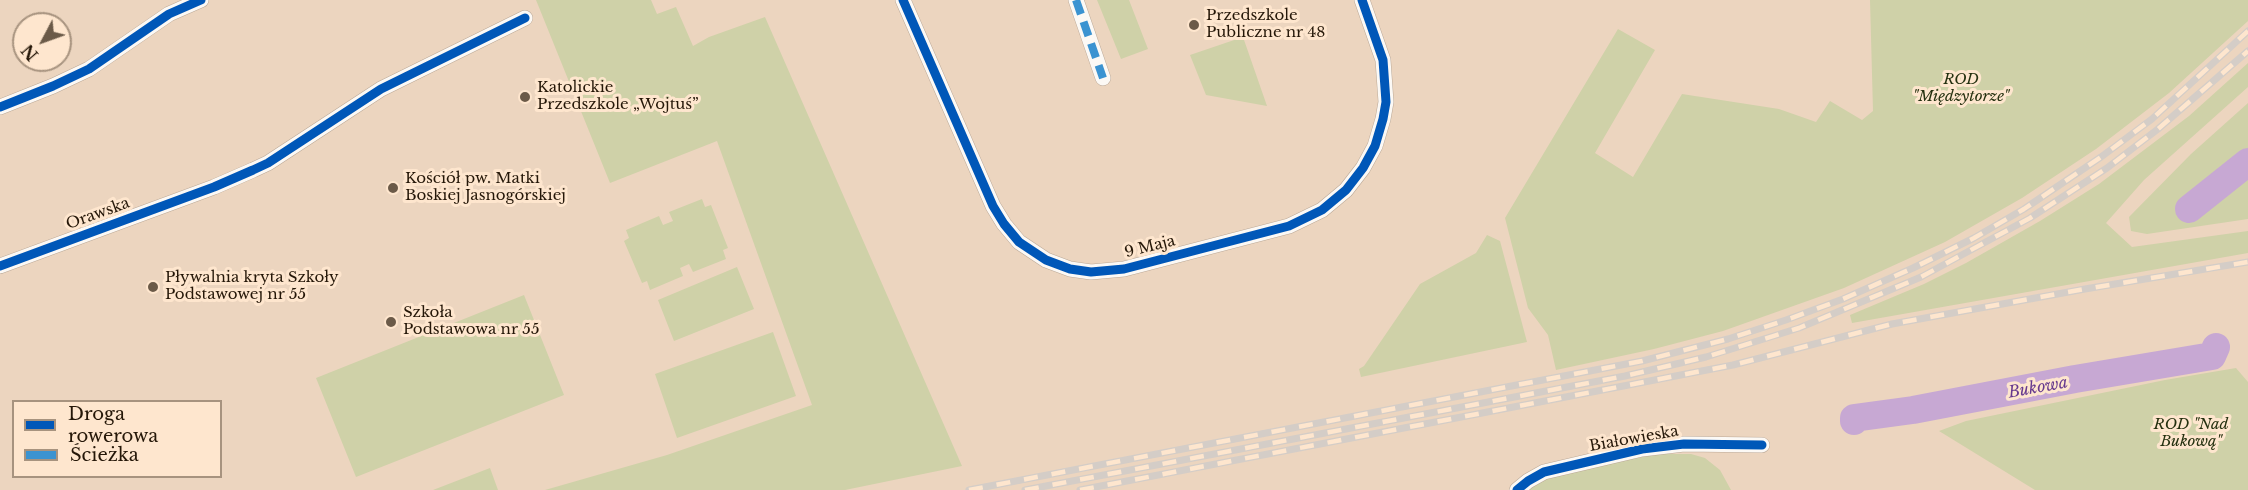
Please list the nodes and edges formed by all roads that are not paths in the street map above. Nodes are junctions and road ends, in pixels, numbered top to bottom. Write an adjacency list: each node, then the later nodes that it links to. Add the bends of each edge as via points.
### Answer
1 (201, 0): 7 (street, via 169,15 89,69)
2 (903, 0): 4 (street, 9 Maja, via 1004,224 1035,254 1058,265 1091,272 1124,269 1290,226 1322,210 1346,190 1375,146 1386,102 1383,60)
3 (1076, 0): 6 (street)
4 (1362, 0)
5 (525, 18): 8 (street, Orawska, via 381,89 268,163)
6 (1103, 78)
7 (0, 107)
8 (0, 266)
9 (1762, 445): 10 (street, Białowieska, via 1684,444 1642,449 1544,472)
10 (1517, 490)

